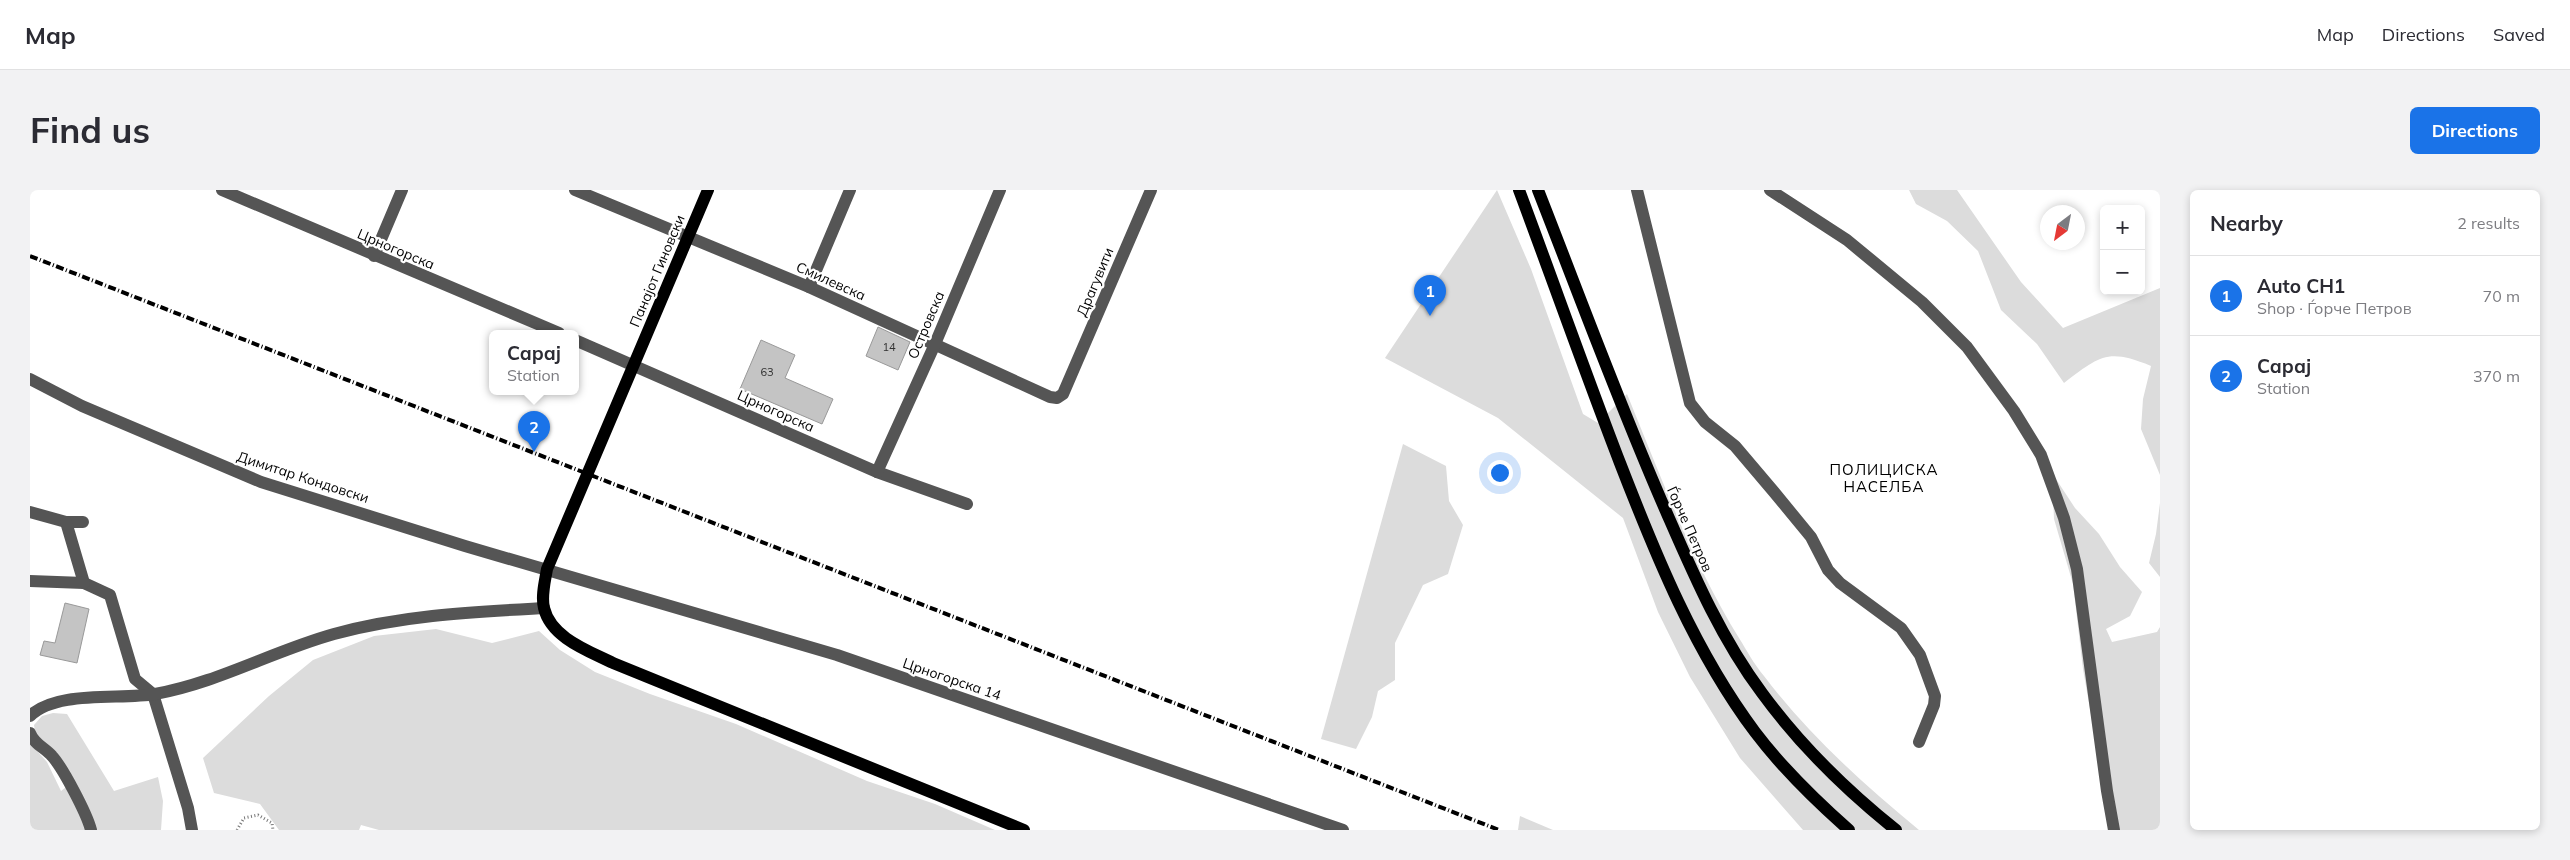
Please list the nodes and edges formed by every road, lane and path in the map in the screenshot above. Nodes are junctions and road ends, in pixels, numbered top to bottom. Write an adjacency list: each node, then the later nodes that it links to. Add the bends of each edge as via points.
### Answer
1 (222, 190): 12 (street, Црногорска)
2 (402, 190): 14 (street)
3 (575, 190): 13 (street, Смилевска)
4 (708, 190): 13 (main road, Панајот Гиновски)
5 (850, 190): 15 (street)
6 (1000, 190): 18 (street, Островска)
7 (1151, 190): 21 (street, Драгувити)
8 (1519, 190): 41 (main road, via 1638,511 1704,653 1732,699 1779,762)
9 (1538, 190): 42 (main road, Ѓорче Петров, via 1646,465 1720,628 1762,693 1802,743 1852,793)
10 (1637, 190): 34 (street, via 1690,403 1705,422 1735,446 1774,492 1811,537 1828,570 1840,583 1901,628 1920,655 1935,696)
11 (1770, 190): 43 (street, via 1847,240 1922,302 1967,347 2014,411 2040,455 2064,518 2077,569)
12 (242, 194): 14 (street, Црногорска)
13 (688, 238): 15 (street, Смилевска); 19 (main road, Панајот Гиновски)
14 (374, 256): 16 (street, Црногорска)
15 (809, 287): 18 (street, Смилевска)
16 (552, 330)
17 (579, 342): 19 (street, Црногорска)
18 (935, 344): 21 (street, Смилевска, via 1050,397 1057,398); 22 (street, Островска)
19 (633, 364): 22 (street, Црногорска); 27 (main road, Панајот Гиновски)
20 (30, 378): 27 (street, Димитар Кондовски, via 82,406 261,482)
21 (1067, 386)
22 (877, 472): 23 (street, Црногорска)
23 (967, 504)
24 (30, 512): 25 (street)
25 (66, 522): 26 (street); 29 (street)
26 (83, 522)
27 (548, 569): 30 (main road, Панајот Гиновски); 40 (street, Црногорска 14, via 837,655)
28 (30, 581): 29 (street)
29 (84, 583): 31 (street, via 110,595 135,679)
30 (544, 608): 31 (street, via 436,614 385,622 333,634 192,685); 39 (main road, via 553,627 577,645 613,663)
31 (153, 694): 32 (street, via 66,699); 36 (street)
32 (30, 716)
33 (30, 734): 35 (street, via 53,756)
34 (1919, 742)
35 (91, 830)
36 (192, 830)
37 (237, 830): 38 (path, via 244,818 258,815 272,823)
38 (273, 830)
39 (1024, 830)
40 (1343, 830)
41 (1849, 830)
42 (1896, 830)
43 (2114, 830)

